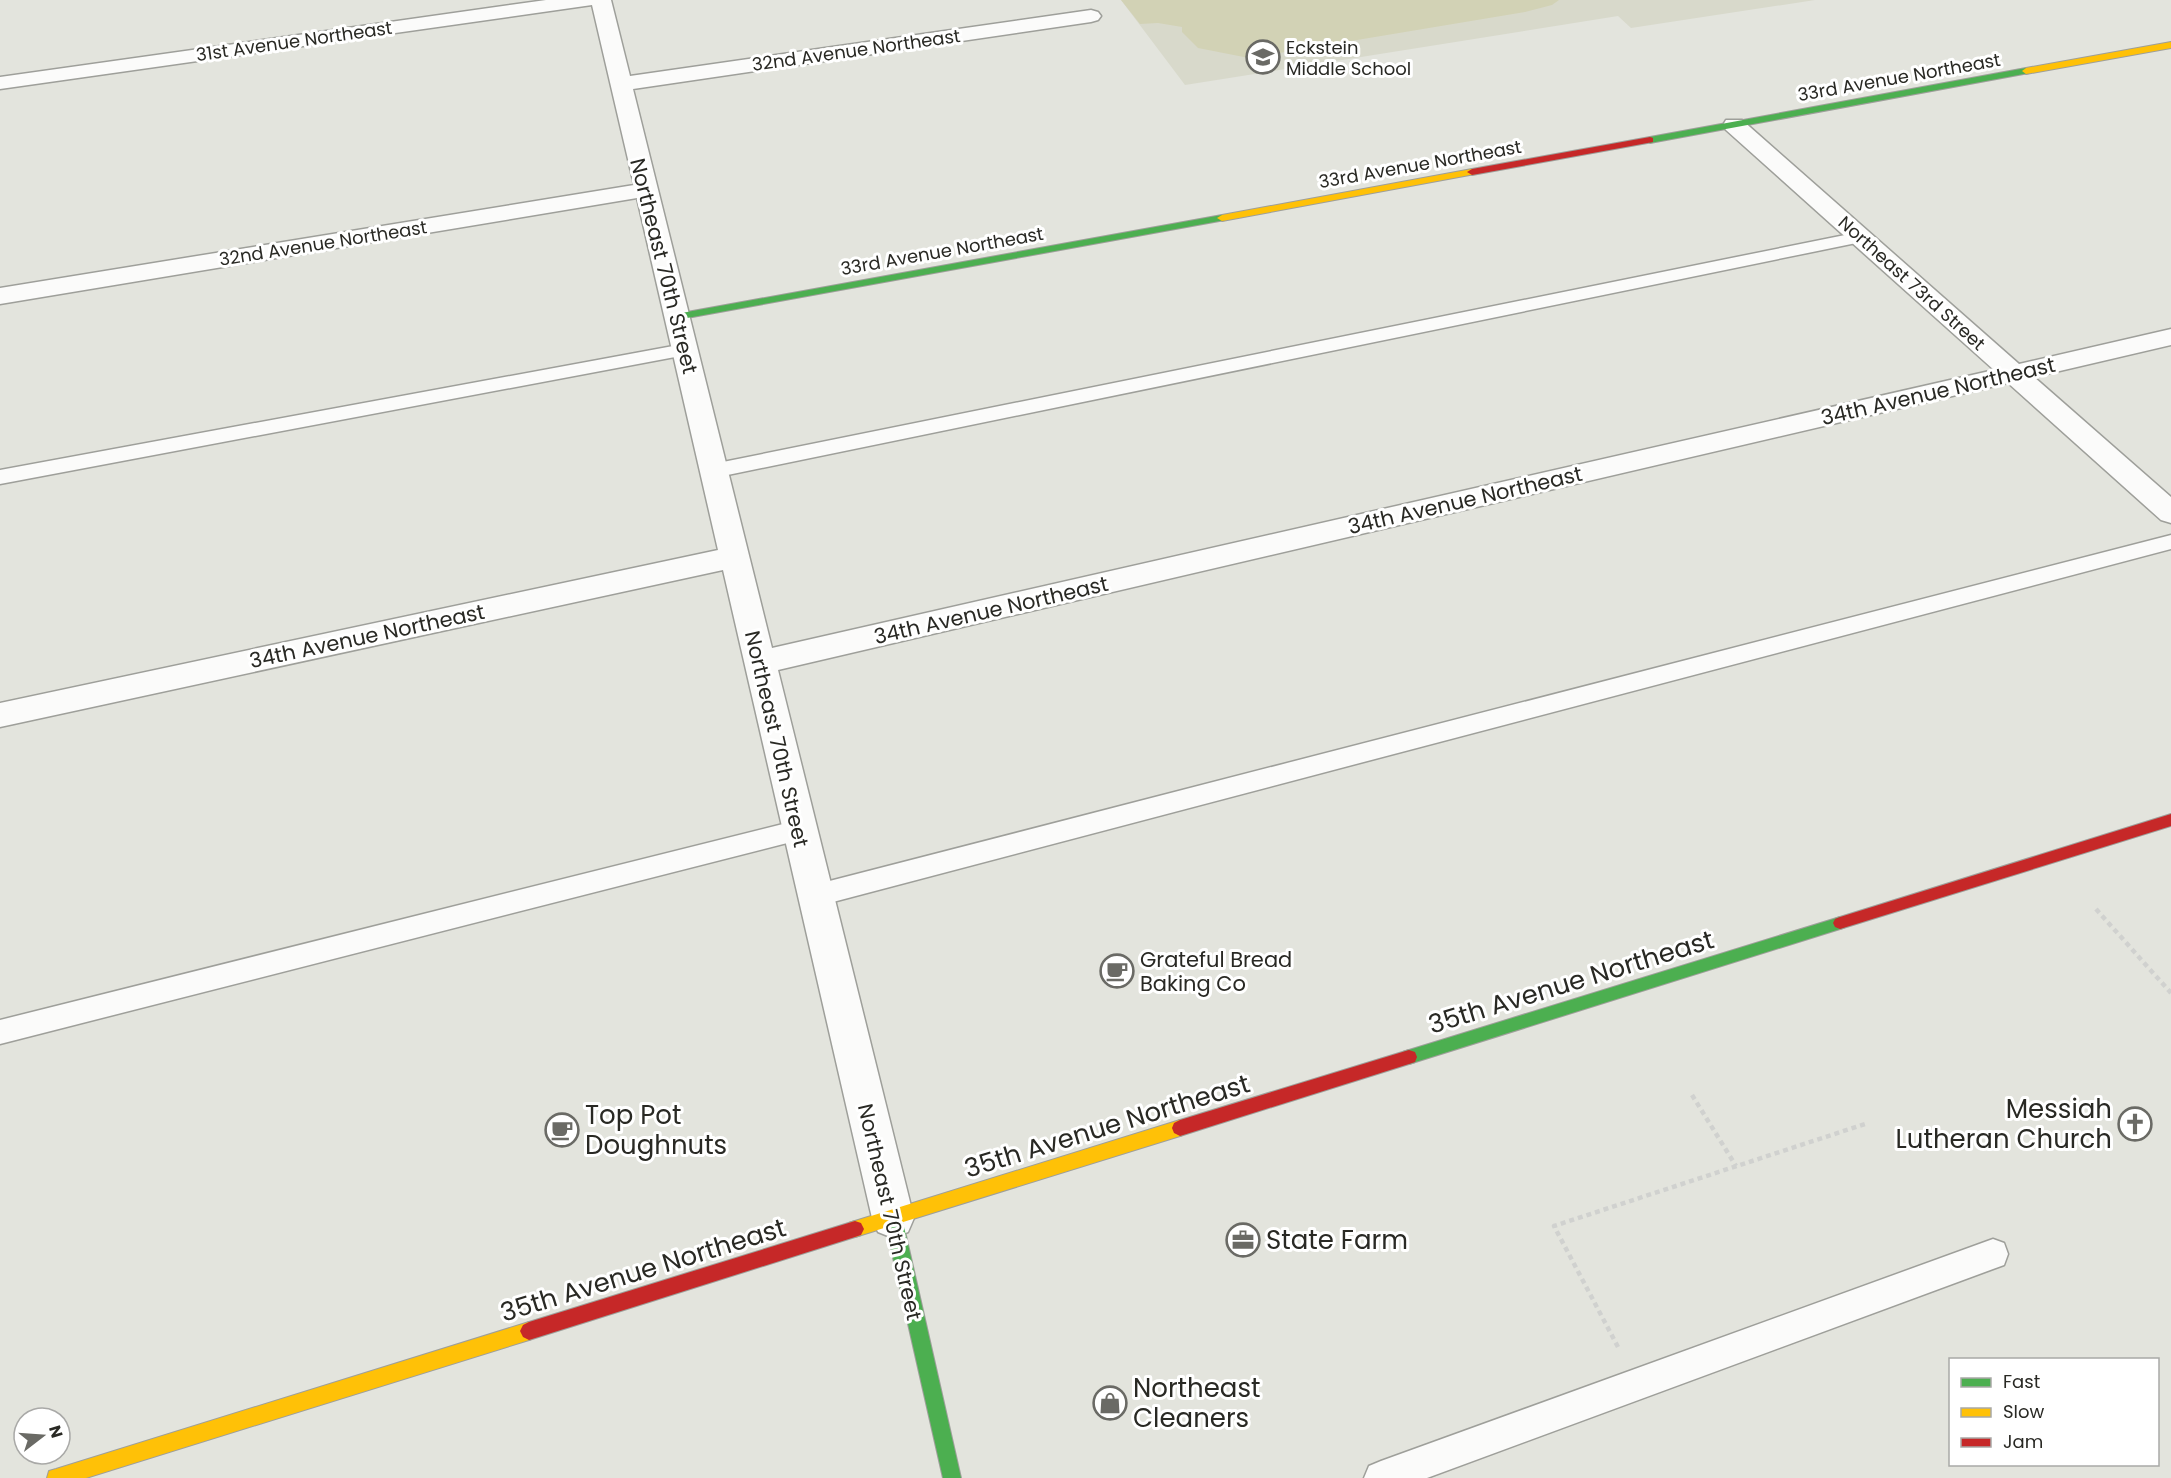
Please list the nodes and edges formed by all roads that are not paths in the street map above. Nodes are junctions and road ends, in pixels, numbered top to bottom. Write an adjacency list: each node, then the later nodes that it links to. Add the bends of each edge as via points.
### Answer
1 (588, 0): 5 (street, 31st Avenue Northeast)
2 (601, 0): 6 (street, Northeast 70th Street)
3 (1091, 16): 6 (street, 32nd Avenue Northeast)
4 (2171, 45): 7 (street, 33rd Avenue Northeast)
5 (0, 83)
6 (621, 84): 8 (street, Northeast 70th Street)
7 (1734, 125): 9 (street, Northeast 73rd Street); 11 (street, 33rd Avenue Northeast)
8 (646, 190): 10 (street, 32nd Avenue Northeast); 11 (street, Northeast 70th Street)
9 (1860, 237): 14 (street, Northeast 73rd Street); 15 (lane)
10 (0, 296)
11 (676, 318): 13 (street, Northeast 70th Street)
12 (2171, 337): 14 (street, 34th Avenue Northeast)
13 (684, 350): 15 (street, Northeast 70th Street); 16 (lane)
14 (2014, 374): 17 (street, Northeast 73rd Street); 20 (street, 34th Avenue Northeast)
15 (713, 471): 19 (street, Northeast 70th Street)
16 (0, 477)
17 (2171, 513)
18 (2171, 542): 24 (lane)
19 (734, 557): 20 (street, Northeast 70th Street); 21 (street, 34th Avenue Northeast)
20 (759, 663): 23 (street, Northeast 70th Street)
21 (0, 715)
22 (2171, 820): 26 (street, 35th Avenue Northeast)
23 (799, 830): 24 (street, Northeast 70th Street); 25 (lane)
24 (814, 896): 26 (street, Northeast 70th Street)
25 (0, 1032)
26 (893, 1218): 28 (street, 35th Avenue Northeast); 29 (street, Northeast 70th Street)
27 (1993, 1254): 30 (lane)
28 (56, 1478)
29 (952, 1478)
30 (1381, 1478)

